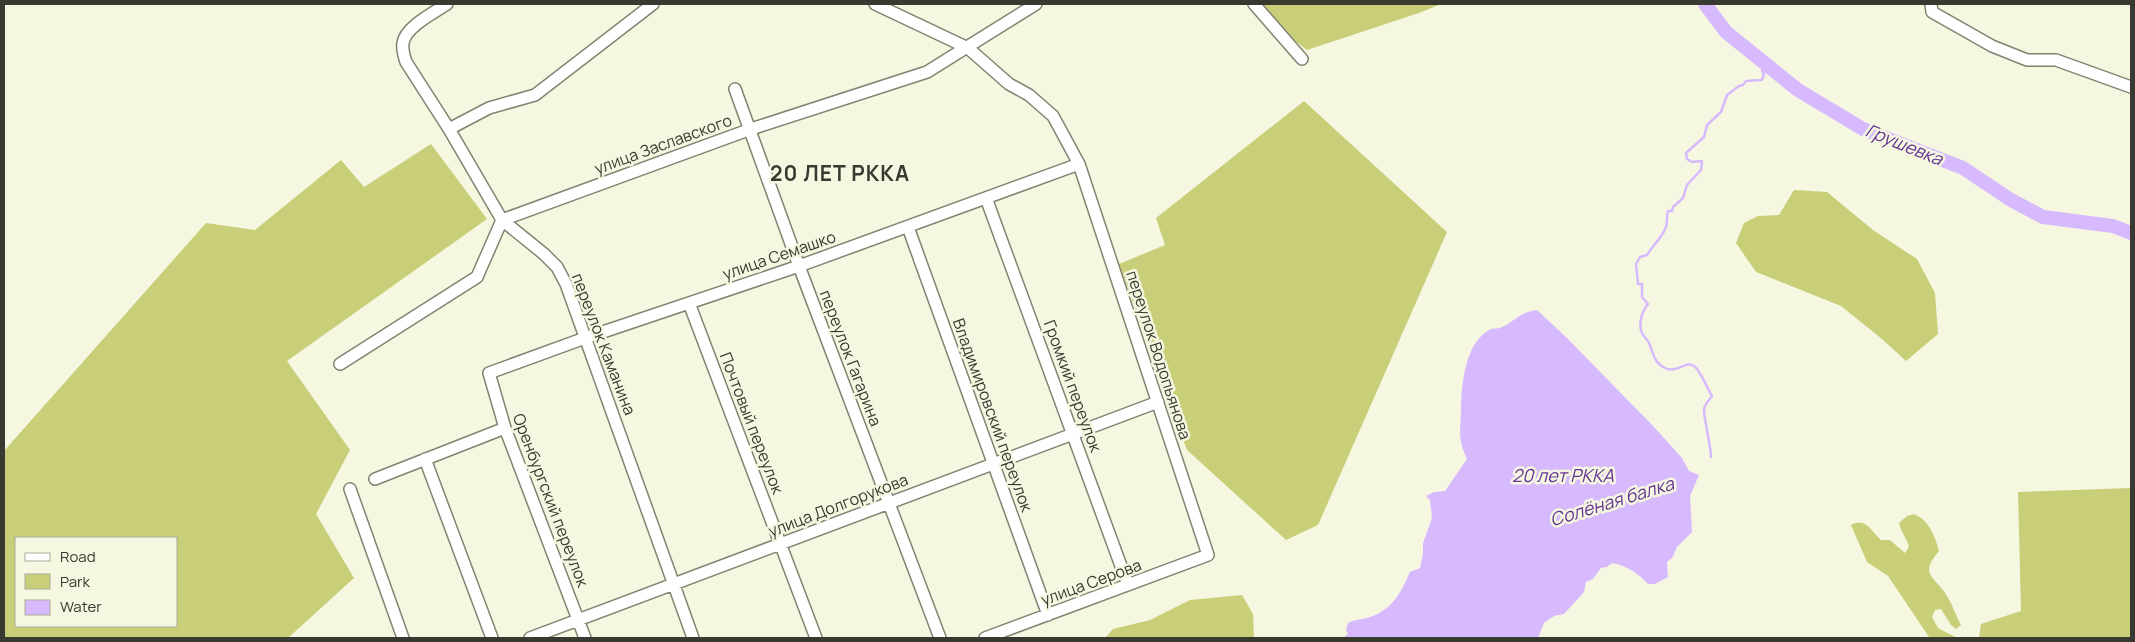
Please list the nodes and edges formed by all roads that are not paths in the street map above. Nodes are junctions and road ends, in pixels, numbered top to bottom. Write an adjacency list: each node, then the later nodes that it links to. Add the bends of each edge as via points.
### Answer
1 (447, 4): 11 (street, переулок Каманина, via 410,30 403,41 403,52 406,62)
2 (653, 4): 11 (street, via 534,95 489,108)
3 (875, 4): 7 (street, переулок Водопьянова)
4 (1036, 4): 7 (street, улица Заславского)
5 (1254, 4): 8 (street)
6 (1931, 4): 9 (street, via 1932,12 1992,46 2027,60 2056,60)
7 (968, 48): 12 (street, улица Заславского, via 927,72); 13 (street, переулок Водопьянова, via 1053,116)
8 (1302, 59)
9 (2131, 87)
10 (735, 89): 12 (street, переулок Гагарина)
11 (449, 129): 15 (street, переулок Каманина)
12 (751, 129): 15 (street, улица Заславского); 17 (street, переулок Гагарина)
13 (1079, 164): 14 (street, улица Семашко); 22 (street, переулок Водопьянова)
14 (986, 198): 16 (street, улица Семашко); 24 (street, Громкий переулок)
15 (502, 220): 19 (street, переулок Каманина, via 557,267); 20 (street, via 477,276)
16 (908, 227): 17 (street, улица Семашко); 26 (street, Владимировский переулок)
17 (799, 266): 18 (street, улица Семашко); 29 (street, переулок Гагарина)
18 (689, 303): 19 (street, улица Семашко); 30 (street, Почтовый переулок)
19 (585, 338): 21 (street, улица Семашко); 32 (street, переулок Каманина)
20 (340, 364)
21 (489, 373): 23 (street, Оренбургский переулок)
22 (1158, 402): 24 (street, улица Долгорукова); 31 (street, переулок Водопьянова)
23 (505, 428): 25 (street); 35 (street, Оренбургский переулок)
24 (1074, 434): 26 (street, улица Долгорукова); 33 (street, Громкий переулок)
25 (425, 459): 27 (street); 37 (street)
26 (994, 464): 29 (street, улица Долгорукова); 34 (street, Владимировский переулок)
27 (375, 479)
28 (350, 489): 36 (street)
29 (889, 503): 30 (street, улица Долгорукова); 42 (street, переулок Гагарина)
30 (780, 544): 32 (street, улица Долгорукова); 41 (street, Почтовый переулок)
31 (1208, 555): 33 (street, улица Серова)
32 (674, 585): 35 (street, улица Долгорукова); 40 (street, переулок Каманина)
33 (1128, 585): 34 (street, улица Серова)
34 (1048, 615): 43 (street, улица Серова)
35 (579, 619): 38 (street, улица Долгорукова); 39 (street, Оренбургский переулок)
36 (403, 638)
37 (492, 638)
38 (530, 638)
39 (586, 638)
40 (693, 638)
41 (816, 638)
42 (940, 638)
43 (985, 638)

